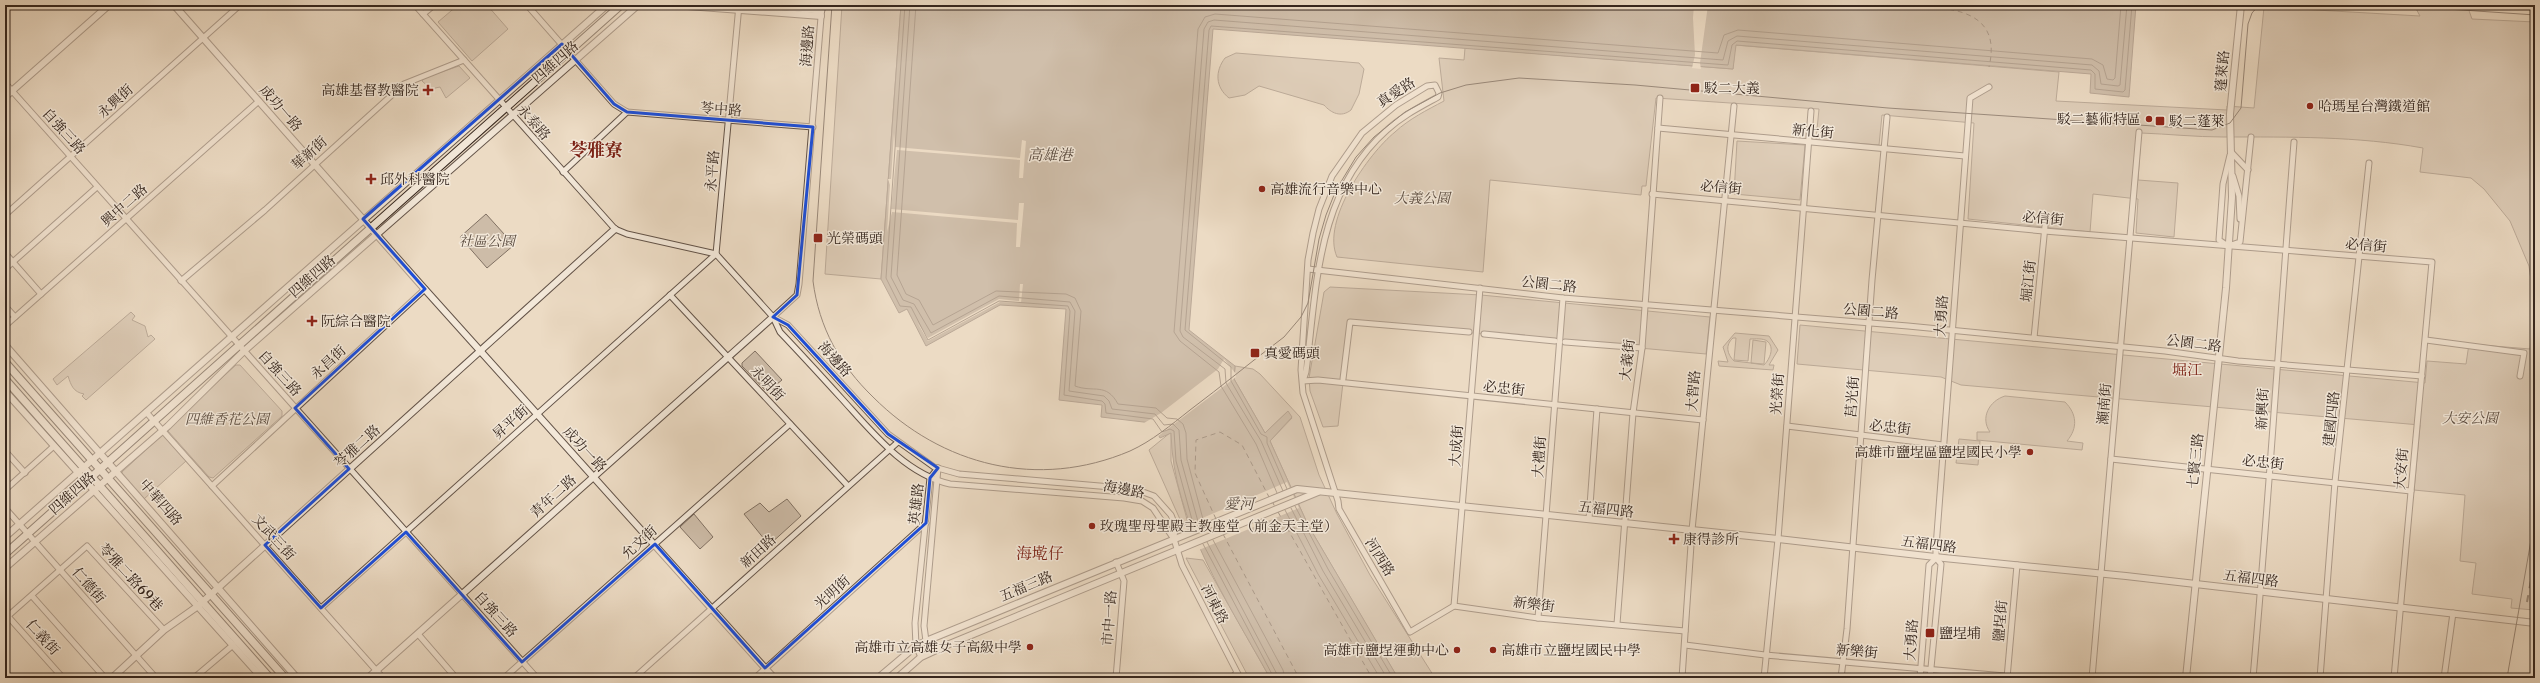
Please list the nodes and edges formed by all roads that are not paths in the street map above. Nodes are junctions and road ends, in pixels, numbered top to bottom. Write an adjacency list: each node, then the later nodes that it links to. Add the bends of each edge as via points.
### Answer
1 (109, 5): 23 (street)
2 (174, 5): 16 (street, 成功一路)
3 (240, 5): 16 (street, 永興街)
4 (415, 5): 15 (street, 永泰路)
5 (434, 5): 15 (street)
6 (527, 5): 17 (street)
7 (607, 5): 17 (street, 四維四路)
8 (621, 5): 18 (main road, 四維四路)
9 (638, 5): 20 (street, 四維四路)
10 (674, 5): 13 (street)
11 (759, 5): 14 (main road)
12 (2241, 5): 40 (street, 蓬萊路, via 2230,114)
13 (738, 7): 14 (street); 34 (street, 永平路)
14 (821, 10): 35 (street, 海邊路)
15 (423, 14): 19 (street, 永泰路)
16 (203, 38): 27 (street, 成功一路); 46 (street, 永興街)
17 (562, 44): 18 (street); 26 (street, 四維四路)
18 (568, 51): 20 (street); 29 (main road, 四維四路)
19 (464, 60): 26 (street, 永泰路); 48 (street, 華新街, via 404,84)
20 (576, 61): 31 (street, via 614,104); 32 (street, 四維四路)
21 (5, 83): 23 (street, 自強三路)
22 (1988, 87): 45 (street, 大勇路, via 1970,98)
23 (12, 91): 24 (street); 46 (street, 自強三路)
24 (5, 97)
25 (1660, 98): 36 (street, 大義街)
26 (500, 100): 29 (street, 永泰路); 59 (street, 四維四路)
27 (259, 101): 48 (street, 成功一路); 58 (street, 興中二路)
28 (1734, 106): 38 (street, 大智路)
29 (506, 107): 32 (street, 永泰路); 61 (main road, 四維四路)
30 (1811, 111): 41 (street, 光榮街)
31 (627, 112): 34 (street, 苓中路); 50 (street)
32 (513, 116): 50 (street, 永泰路); 65 (street, 四維四路)
33 (1887, 117): 43 (street, 莒光街)
34 (729, 121): 35 (street, 苓中路); 70 (street, 永平路)
35 (813, 127): 87 (street, 海邊路, via 797,295)
36 (1658, 128): 38 (street, 新化街); 53 (street, 大義街)
37 (2139, 132): 66 (street, 瀨南街)
38 (1731, 135): 41 (street, 新化街); 54 (street, 大智路)
39 (2251, 137): 49 (street)
40 (2231, 139): 44 (street, 七賢三路)
41 (1808, 142): 43 (street, 新化街); 55 (street, 光榮街)
42 (2294, 142): 68 (street, 新興街)
43 (1884, 149): 45 (street, 新化街); 56 (street, 莒光街)
44 (2232, 150): 49 (street); 51 (street, 七賢三路); 67 (street, 七賢三路, via 2223,184 2219,240)
45 (1965, 156): 60 (street, 大勇路)
46 (70, 157): 52 (street, 自強三路); 57 (street, 永興街)
47 (2369, 163): 71 (street, 建國四路)
48 (314, 164): 59 (street, 成功一路); 77 (street, 華新街)
49 (2248, 170): 64 (street)
50 (563, 172): 63 (street, 永泰路)
51 (2232, 172): 64 (street, 七賢三路, via 2239,196); 67 (street, 七賢三路)
52 (98, 187): 58 (street, 自強三路); 72 (street)
53 (1652, 194): 54 (street, 必信街); 83 (street, 大義街)
54 (1724, 199): 55 (street, 必信街); 85 (street, 大智路)
55 (1803, 206): 56 (street, 必信街); 88 (street, 光榮街)
56 (1879, 214): 60 (street, 必信街); 89 (street, 莒光街)
57 (5, 215)
58 (126, 219): 77 (street, 自強三路); 80 (street, 興中二路)
59 (363, 220): 61 (street, 成功一路); 94 (street, 四維四路)
60 (1959, 222): 62 (street, 必信街); 91 (street, 大勇路)
61 (370, 227): 65 (street, 成功一路); 100 (main road, 四維四路)
62 (2045, 228): 66 (street, 必信街); 95 (street, 堀江街)
63 (615, 229): 70 (street, 永泰路); 103 (street, 苓雅二路)
64 (2241, 234): 67 (street, via 2240,242)
65 (378, 236): 79 (street, 成功一路); 104 (street, 四維四路)
66 (2130, 237): 67 (street, 必信街); 101 (street, 瀨南街)
67 (2228, 246): 68 (street, 必信街); 106 (street, 七賢三路)
68 (2285, 250): 71 (street, 必信街); 108 (street, 新興街)
69 (5, 253): 72 (street)
70 (716, 254): 81 (street, 昇平街); 87 (street)
71 (2360, 257): 73 (street, 必信街); 109 (street, 建國四路)
72 (13, 262): 74 (street); 80 (street)
73 (2432, 262): 96 (street, 大安街)
74 (5, 269)
75 (1308, 270): 76 (street, 公園二路); 76 (street, 真愛路, via 1319,209 1332,176 1345,156 1376,119 1421,89 1435,85 1438,97 1387,129 1358,162 1332,214 1324,238); 114 (street, via 1301,367)
76 (1318, 272): 78 (street, 公園二路); 114 (street)
77 (181, 281): 94 (street, 自強三路)
78 (1480, 288): 82 (street, 公園二路); 116 (street, 大成街)
79 (425, 289): 103 (street, 成功一路); 118 (street, 永昌街)
80 (41, 294): 86 (street, 興中二路)
81 (670, 295): 105 (street, 永明街); 122 (street, 昇平街)
82 (1563, 298): 83 (street, 公園二路); 117 (street, 大禮街)
83 (1644, 305): 85 (street, 公園二路); 102 (street, 大義街)
84 (5, 306): 86 (street)
85 (1713, 310): 88 (street, 公園二路); 123 (street, 大智路)
86 (15, 317): 90 (street, 興中二路)
87 (773, 317): 105 (street, 青年二路); 129 (street, 海邊路, via 788,325 854,399); 132 (street, 海邊路, via 780,332)
88 (1795, 317): 89 (street, 公園二路); 126 (street, 光榮街)
89 (1869, 323): 91 (street, 公園二路); 128 (street, 莒光街)
90 (5, 326)
91 (1951, 331): 95 (street, 公園二路); 130 (street, 大勇路)
92 (1469, 332): 113 (street, via 1350,322)
93 (1484, 334): 97 (street)
94 (231, 337): 100 (street, 自強三路); 120 (street, 四維四路)
95 (2034, 338): 101 (street, 公園二路)
96 (2426, 340): 110 (street, 大安街); 111 (street, via 2524,353)
97 (1555, 341)
98 (1565, 342): 102 (street)
99 (5, 345): 134 (street, 中華四路)
100 (238, 345): 104 (street, 自強三路); 124 (main road, 四維四路)
101 (2121, 346): 106 (street, 公園二路); 135 (street, 瀨南街)
102 (1642, 348): 121 (street, 大義街)
103 (480, 351): 122 (street, 成功一路); 142 (street, 苓雅二路)
104 (244, 352): 118 (street, 自強三路); 127 (street, 四維四路)
105 (729, 358): 125 (street, 永明街); 148 (street, 青年二路)
106 (2219, 358): 108 (street, 公園二路); 141 (street, 七賢三路)
107 (5, 362): 136 (main road, 中華四路)
108 (2276, 364): 109 (street, 公園二路); 146 (street, 新興街)
109 (2349, 369): 110 (street, 公園二路); 153 (street, 建國四路)
110 (2422, 376): 159 (street, 大安街)
111 (2520, 376)
112 (5, 379): 138 (main road)
113 (1342, 379)
114 (1303, 381): 116 (street, 必忠街, via 1318,380); 161 (street, via 1303,393)
115 (5, 391): 131 (street)
116 (1471, 396): 117 (street, 必忠街); 162 (street, 大成街)
117 (1555, 405): 119 (street, 必忠街); 164 (street, 大禮街)
118 (296, 408): 142 (street, 自強三路); 154 (street, 永昌街)
119 (1597, 409): 121 (street, 必忠街); 165 (street)
120 (146, 412): 124 (street, 文武三街); 134 (street, 四維四路)
121 (1633, 413): 123 (street, 必忠街); 166 (street, 大義街)
122 (537, 415): 148 (street, 成功一路); 170 (street, 昇平街)
123 (1703, 420): 169 (street, 大智路)
124 (154, 421): 127 (street, 文武三街); 137 (main road, 四維四路)
125 (790, 424): 155 (street, 永明街); 177 (street, 允文街)
126 (1787, 426): 128 (street, 必忠街); 174 (street, 光榮街)
127 (162, 431): 143 (street, 四維四路); 154 (street, 文武三街)
128 (1862, 436): 130 (street, 必忠街); 179 (street, 莒光街)
129 (898, 442): 132 (street, 新田路); 140 (street, 海邊路)
130 (1943, 445): 182 (street, 大勇路)
131 (54, 446): 144 (street); 145 (street)
132 (890, 449): 150 (street, 海邊路); 155 (street, 新田路)
133 (5, 451): 144 (street)
134 (101, 453): 136 (street, 四維四路); 137 (street, 中華四路)
135 (2111, 459): 141 (street, 必忠街); 188 (street, 瀨南街)
136 (93, 460): 138 (street, 四維四路); 139 (main road, 中華四路)
137 (108, 462): 139 (main road, 四維四路); 143 (street, 中華四路)
138 (84, 467): 145 (street, 四維四路); 147 (main road)
139 (101, 468): 147 (main road, 四維四路); 149 (main road, 中華四路)
140 (938, 468): 150 (street, 英雄路); 152 (street, 英雄路); 173 (street, 海邊路, via 959,474 1143,492 1154,496 1171,515 1175,525)
141 (2206, 468): 146 (street, 必忠街); 189 (street, 七賢三路)
142 (350, 469): 170 (street, 自強三路); 178 (street, 苓雅二路)
143 (117, 471): 149 (street, 四維四路); 190 (street, 中華四路)
144 (24, 473): 158 (street)
145 (78, 473): 151 (street); 168 (street, 四維四路)
146 (2271, 475): 153 (street, 必忠街); 191 (street, 新興街)
147 (92, 476): 151 (main road, 四維四路); 156 (main road)
148 (594, 476): 177 (street, 成功一路); 193 (street, 青年二路)
149 (109, 478): 156 (street, 四維四路); 192 (main road, 中華四路)
150 (930, 478): 152 (street, 海邊路); 167 (street, 英雄路)
151 (86, 481): 156 (street); 171 (main road, 四維四路)
152 (939, 482): 173 (street, 海邊路, via 1142,501 1153,508); 210 (street, 英雄路, via 924,626)
153 (2335, 482): 159 (street, 必忠街); 195 (street, 建國四路)
154 (212, 486): 178 (street, 文武三街)
155 (848, 486): 201 (street, 新田路)
156 (98, 488): 175 (street, 四維四路); 196 (main road); 197 (street)
157 (1297, 489): 160 (street, 五福四路); 173 (street, 五福三路)
158 (5, 490)
159 (2411, 491): 199 (street, 大安街)
160 (1319, 492): 161 (street, 五福四路); 176 (street, 五福四路)
161 (1335, 493): 162 (street, 五福四路); 198 (street, 河西路, via 1339,509 1356,542 1410,632)
162 (1464, 506): 164 (street, 五福四路); 198 (street, 大成街)
163 (5, 508): 168 (street, 仁德街)
164 (1546, 515): 165 (street, 五福四路); 204 (street, 大禮街)
165 (1589, 519): 166 (street, 五福四路)
166 (1624, 522): 169 (street, 五福四路); 206 (street, 大義街)
167 (926, 523): 213 (street, 英雄路, via 915,623); 220 (street, 光明街)
168 (20, 524): 171 (street, 仁德街); 172 (street, 四維四路)
169 (1692, 530): 174 (street, 五福四路); 208 (street, 大智路)
170 (406, 532): 193 (street, 自強三路); 200 (street, 昇平街)
171 (28, 534): 175 (street, 仁德街); 181 (main road, 四維四路)
172 (5, 537)
173 (1174, 539): 180 (street, 河東路); 183 (street, 五福三路)
174 (1778, 539): 179 (street, 五福四路); 215 (street, 光榮街)
175 (36, 542): 185 (street, 四維四路); 186 (street, 仁德街)
176 (1196, 542): 180 (street, 五福三路)
177 (655, 544): 201 (street, 成功一路); 218 (street, 允文街)
178 (264, 545): 190 (street, 苓雅二路); 200 (street, 文武三街)
179 (1852, 547): 182 (street, 五福四路); 219 (street, 莒光街, via 1847,629)
180 (1177, 550): 187 (street, 五福三路); 224 (street, 河東路, via 1182,565)
181 (5, 554)
182 (1936, 558): 184 (street, 五福四路); 221 (street, 大勇路, via 1930,565); 222 (street, 大勇路, via 1941,564)
183 (1116, 562): 187 (street, 市中一路); 210 (street, 五福三路)
184 (2018, 565): 188 (street, 五福四路); 226 (street, 鹽埕街)
185 (5, 568)
186 (61, 570): 194 (street, 苓雅二路69巷); 207 (street, 苓雅二路69巷, via 86,546); 216 (street, 仁德街)
187 (1120, 573): 214 (street, 五福三路); 245 (street, 市中一路, via 1124,581)
188 (2102, 573): 189 (street, 五福四路); 254 (street, 瀨南街)
189 (2196, 583): 191 (street, 五福四路); 255 (street, 七賢三路)
190 (218, 587): 192 (street, 苓雅二路); 234 (street, 中華四路)
191 (2261, 591): 195 (street, 五福四路); 256 (street, 新興街)
192 (211, 594): 196 (street, 苓雅二路); 233 (main road, 中華四路)
193 (462, 594): 209 (street, 青年二路); 218 (street, 自強三路)
194 (32, 596): 203 (street, 苓雅二路69巷); 228 (street)
195 (2327, 599): 199 (street, 五福四路); 257 (street, 建國四路)
196 (203, 600): 197 (street, 苓雅二路); 232 (main road)
197 (198, 606): 207 (street, 苓雅二路); 211 (street)
198 (1454, 606): 204 (street, 新樂街)
199 (2400, 607): 202 (street, 五福四路); 258 (street, 大安街)
200 (321, 608): 223 (street, 文武三街)
201 (712, 608): 220 (street, 成功一路); 240 (street, 新田路)
202 (2453, 613): 205 (street, 五福四路); 259 (street)
203 (7, 615): 227 (street, 仁義街)
204 (1538, 618): 206 (street, 新樂街)
205 (2535, 623)
206 (1617, 624): 208 (street, 新樂街)
207 (164, 630): 216 (street, 苓雅二路)
208 (1686, 631): 212 (street, 大智路)
209 (418, 634): 223 (street, 青年二路); 237 (street)
210 (926, 640): 213 (street, 五福三路); 214 (street, 英雄路)
211 (233, 645): 225 (street); 231 (street)
212 (1685, 645): 215 (street, 新樂街); 248 (street, 大智路)
213 (916, 646): 217 (street, 英雄路); 243 (street, 五福三路)
214 (931, 652): 217 (street, 五福三路)
215 (1765, 655): 219 (street, 新樂街); 249 (street, 光榮街)
216 (136, 657): 229 (street, 苓雅二路); 230 (street, 仁德街)
217 (921, 657): 244 (street, 五福三路)
218 (522, 662): 238 (street, 允文街); 239 (street, 自強三路)
219 (1842, 662): 221 (street, 新樂街); 250 (street, 莒光街)
220 (765, 668): 241 (street, 光明街); 242 (street, 成功一路)
221 (1921, 669): 222 (street, 新樂街); 251 (street, 大勇路)
222 (1931, 670): 226 (street, 新樂街); 252 (street, 大勇路)
223 (377, 671): 235 (street, 青年二路); 236 (street, 文武三街)
224 (1237, 673): 246 (street); 247 (street, 河東路)
225 (259, 677)
226 (2007, 677): 253 (street, 新樂街)
227 (63, 678)
228 (105, 678)
229 (112, 678)
230 (156, 678)
231 (194, 678)
232 (270, 678)
233 (285, 678)
234 (297, 678)
235 (368, 678)
236 (383, 678)
237 (456, 678)
238 (504, 678)
239 (537, 678)
240 (634, 678)
241 (755, 678)
242 (774, 678)
243 (878, 678)
244 (897, 678)
245 (1116, 678)
246 (1231, 678)
247 (1240, 678)
248 (1682, 678)
249 (1764, 678)
250 (1841, 678)
251 (1920, 678)
252 (1930, 678)
253 (2028, 678)
254 (2092, 678)
255 (2186, 678)
256 (2253, 678)
257 (2320, 678)
258 (2394, 678)
259 (2444, 678)

